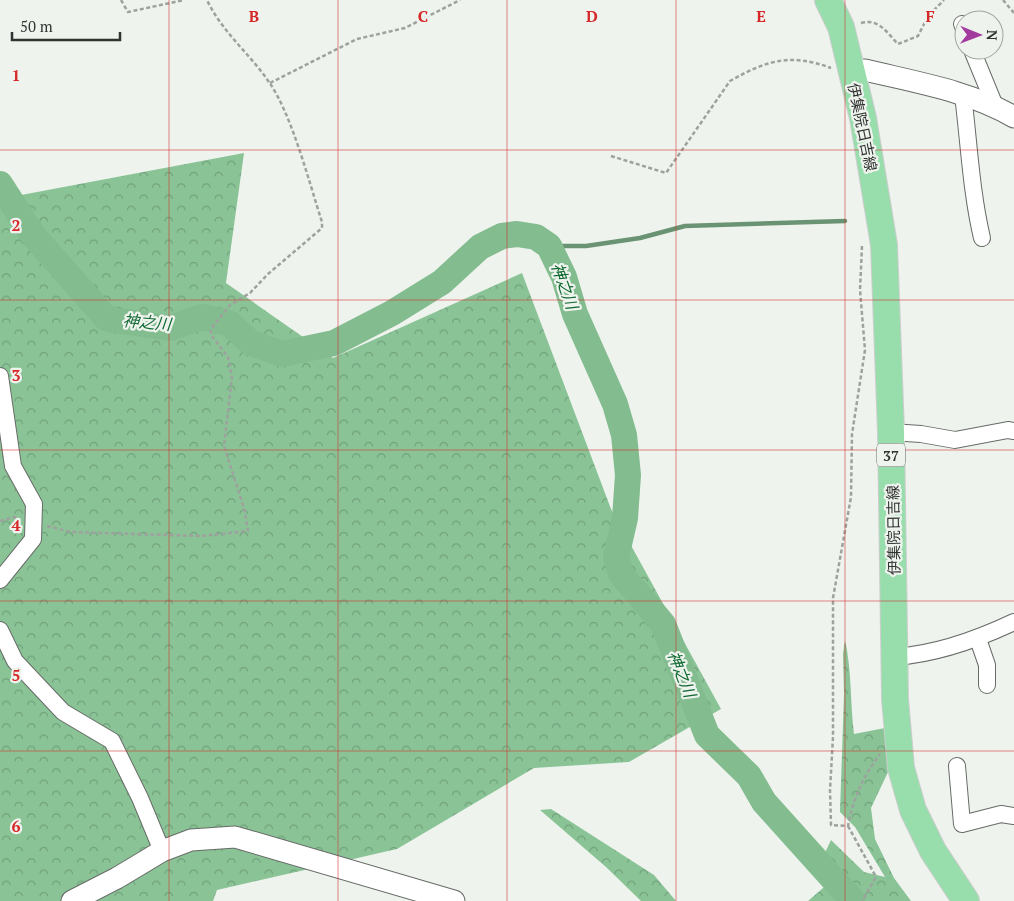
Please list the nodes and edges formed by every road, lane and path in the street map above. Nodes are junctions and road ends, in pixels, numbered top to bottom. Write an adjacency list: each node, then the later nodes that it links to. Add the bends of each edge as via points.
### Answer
1 (121, 0): 2 (path, via 128,12)
2 (184, 0)
3 (207, 0): 12 (path, via 244,53)
4 (460, 0): 12 (path, via 405,28 357,39)
5 (828, 0): 9 (main road, 伊集院日吉線 / 37)
6 (944, 0): 9 (path, via 928,16 918,36 898,44 878,23 869,21)
7 (1003, 0): 8 (path)
8 (1014, 13)
9 (841, 27): 11 (main road, 伊集院日吉線 / 37)
10 (976, 60): 14 (street)
11 (852, 71): 13 (street, via 865,70); 16 (path, via 840,72 814,62 790,58 730,81 666,173); 21 (main road, 伊集院日吉線 / 37, via 874,177 884,246)
12 (270, 82): 23 (path, via 287,119 322,228 250,293 230,305 211,329 211,335 228,357 232,377 224,446 248,531 202,536 71,532)
13 (963, 95): 14 (street); 17 (street, via 973,201)
14 (995, 106): 15 (street)
15 (1014, 117)
16 (610, 156)
17 (982, 238)
18 (863, 242): 33 (path, via 860,290 866,350 852,434 851,497 833,598 831,825)
19 (0, 376): 23 (street, via 13,466 34,504)
20 (1014, 431): 21 (street, via 955,440)
21 (891, 432): 28 (main road, 伊集院日吉線 / 37)
22 (0, 521): 23 (path, via 14,517)
23 (34, 524): 24 (street, via 33,539)
24 (0, 580)
25 (1014, 622): 27 (street)
26 (0, 630): 34 (street, via 15,662 63,712 112,741)
27 (978, 639): 28 (street, via 916,656); 29 (street, via 987,665)
28 (894, 657): 30 (main road, 伊集院日吉線 / 37)
29 (987, 685)
30 (897, 738): 33 (path, via 865,774 852,803); 38 (main road, 伊集院日吉線 / 37, via 912,810 933,851)
31 (957, 766): 32 (street, via 962,824 1001,814)
32 (1014, 816)
33 (848, 826): 37 (path, via 875,879)
34 (162, 852): 35 (street); 36 (street, via 191,840 235,838)
35 (72, 901)
36 (454, 901)
37 (862, 901)
38 (966, 901)

